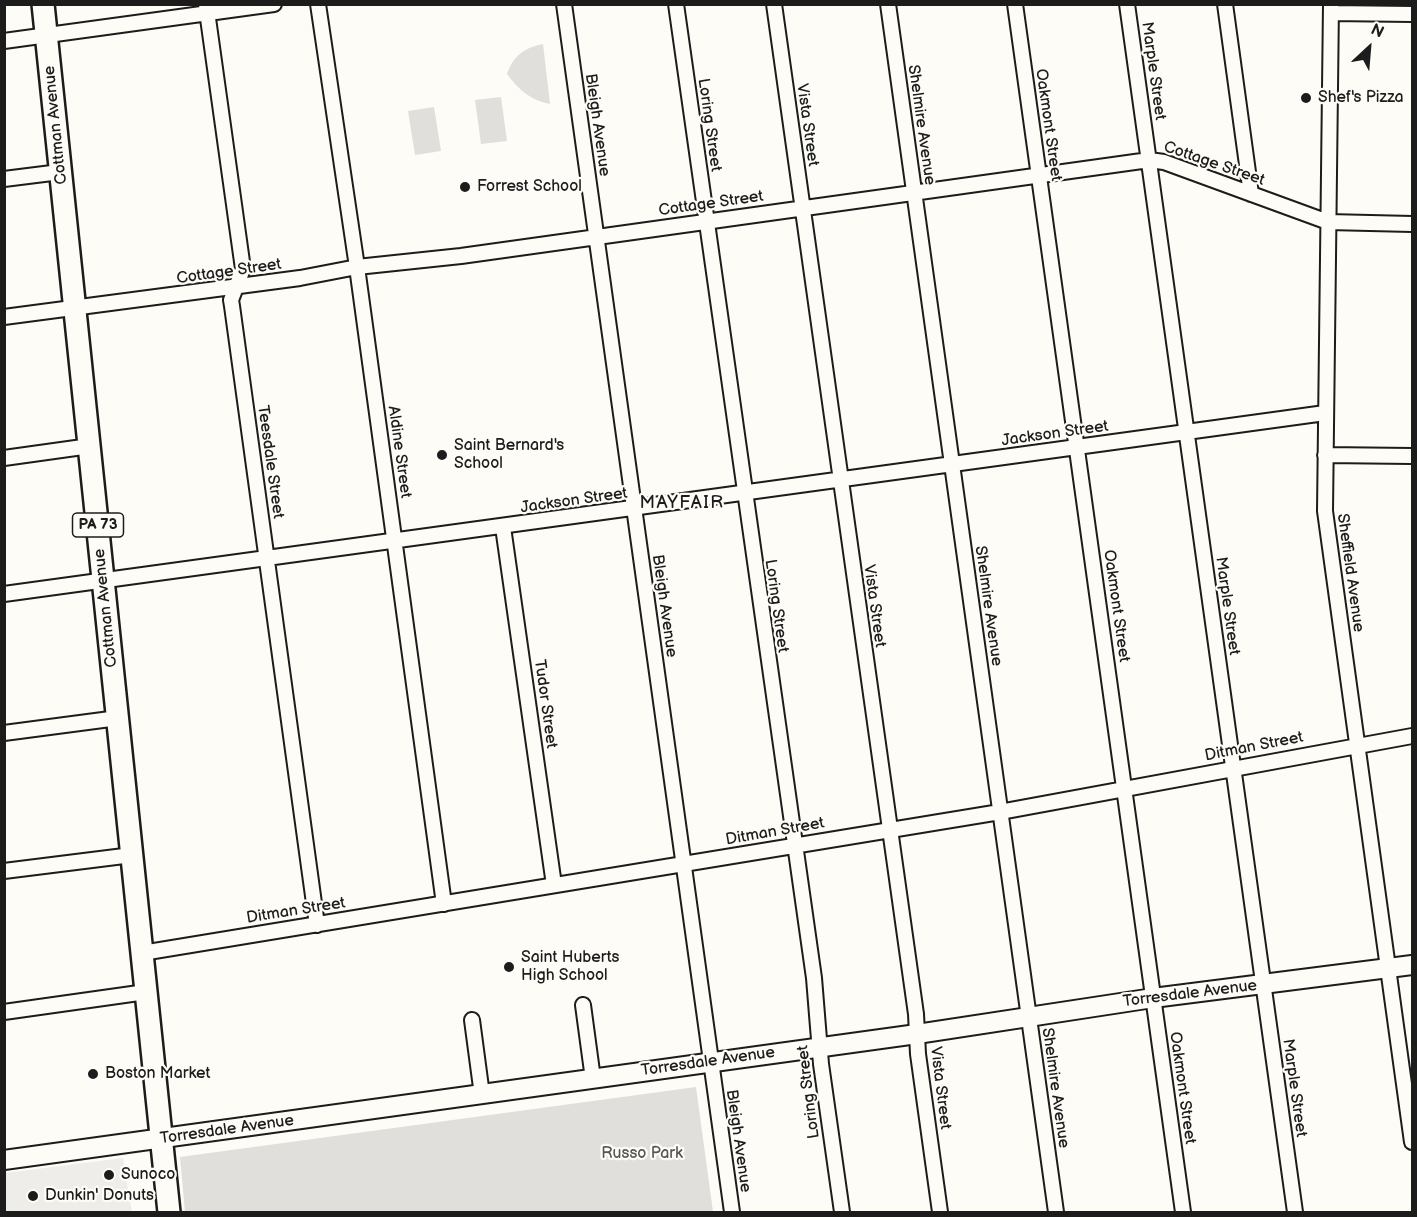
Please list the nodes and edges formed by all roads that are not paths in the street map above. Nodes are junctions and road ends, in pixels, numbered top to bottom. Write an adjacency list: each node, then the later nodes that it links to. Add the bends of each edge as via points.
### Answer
1 (43, 4): 14 (main road, Cottman Avenue / PA 73)
2 (274, 4): 11 (street)
3 (318, 4): 27 (street, Aldine Street)
4 (564, 4): 26 (street, Bleigh Avenue)
5 (676, 4): 23 (street, Loring Street)
6 (774, 4): 22 (street, Vista Street)
7 (888, 4): 20 (street, Shelmire Avenue)
8 (1015, 4): 18 (street, Oakmont Street)
9 (1127, 4): 16 (street, Marple Street)
10 (1225, 4): 21 (street)
11 (207, 9): 14 (street); 28 (street, Teesdale Street, via 243,269)
12 (1331, 9): 13 (street); 24 (street, Sheffield Avenue)
13 (1413, 14)
14 (46, 35): 15 (street); 17 (main road, Cottman Avenue / PA 73)
15 (4, 40)
16 (1149, 160): 18 (street, Cottage Street); 21 (street, Cottage Street); 32 (street, Marple Street)
17 (60, 172): 19 (street); 29 (main road, Cottman Avenue / PA 73)
18 (1039, 176): 20 (street, Cottage Street); 34 (street, Oakmont Street)
19 (4, 179)
20 (914, 193): 22 (street, Cottage Street); 38 (street, Shelmire Avenue)
21 (1251, 194): 24 (street, Cottage Street)
22 (802, 209): 23 (street, Cottage Street); 39 (street, Vista Street)
23 (706, 222): 26 (street, Cottage Street); 40 (street, Loring Street)
24 (1328, 222): 25 (street, Cottage Street); 31 (street, Sheffield Avenue)
25 (1413, 224)
26 (596, 237): 27 (street, Cottage Street); 41 (street, Bleigh Avenue)
27 (357, 267): 28 (street, Cottage Street); 43 (street, Aldine Street)
28 (236, 288): 29 (street, Cottage Street); 44 (street, Teesdale Street, via 231,300)
29 (75, 307): 30 (street, Cottage Street); 33 (main road, Cottman Avenue / PA 73)
30 (4, 317)
31 (1325, 413): 32 (street, Jackson Street); 35 (street, Sheffield Avenue)
32 (1187, 433): 34 (street, Jackson Street); 51 (street, Marple Street)
33 (90, 446): 37 (street); 45 (main road, Cottman Avenue / PA 73)
34 (1077, 447): 38 (street, Jackson Street); 52 (street, Oakmont Street)
35 (1325, 455): 36 (street); 50 (street, Sheffield Avenue, via 1325,511)
36 (1413, 456)
37 (4, 458)
38 (952, 465): 39 (street, Jackson Street); 53 (street, Shelmire Avenue)
39 (840, 481): 40 (street, Jackson Street); 54 (street, Vista Street)
40 (743, 493): 41 (street, Jackson Street); 55 (street, Loring Street)
41 (634, 510): 42 (street, Jackson Street); 57 (street, Bleigh Avenue)
42 (503, 527): 43 (street, Jackson Street); 59 (street, Tudor Street)
43 (394, 540): 44 (street, Jackson Street); 60 (street, Aldine Street)
44 (267, 560): 45 (street, Jackson Street); 61 (street, Teesdale Street)
45 (104, 581): 46 (street, Jackson Street); 47 (main road, Cottman Avenue / PA 73)
46 (4, 594)
47 (118, 718): 48 (street); 56 (main road, Cottman Avenue / PA 73)
48 (4, 733)
49 (1413, 736): 50 (street, Ditman Street)
50 (1356, 745): 51 (street, Ditman Street); 64 (street, Sheffield Avenue)
51 (1232, 768): 52 (street, Ditman Street); 65 (street, Marple Street)
52 (1125, 788): 53 (street, Ditman Street); 67 (street, Oakmont Street)
53 (1000, 812): 54 (street, Ditman Street); 70 (street, Shelmire Avenue)
54 (890, 829): 55 (street, Ditman Street); 72 (street, Vista Street)
55 (794, 846): 57 (street, Ditman Street); 73 (street, Loring Street, via 814,978)
56 (132, 855): 58 (street); 62 (main road, Cottman Avenue / PA 73)
57 (683, 864): 59 (street, Ditman Street); 74 (street, Bleigh Avenue)
58 (4, 871)
59 (554, 885): 60 (street, Ditman Street)
60 (444, 904): 61 (street, Ditman Street)
61 (317, 925): 62 (street, Ditman Street)
62 (142, 952): 66 (main road, Cottman Avenue / PA 73)
63 (1413, 965): 64 (street, Torresdale Avenue)
64 (1388, 968): 65 (street, Torresdale Avenue); 78 (street, Sheffield Avenue)
65 (1263, 985): 67 (street, Torresdale Avenue); 86 (street, Marple Street)
66 (146, 992): 69 (street); 77 (main road, Cottman Avenue / PA 73)
67 (1153, 998): 70 (street, Torresdale Avenue); 85 (street, Oakmont Street)
68 (583, 1005): 75 (street)
69 (4, 1012)
70 (1028, 1017): 72 (street, Torresdale Avenue); 84 (street, Shelmire Avenue)
71 (472, 1020): 76 (street)
72 (917, 1034): 73 (street, Torresdale Avenue); 83 (street, Vista Street)
73 (819, 1046): 74 (street, Torresdale Avenue); 82 (street, Loring Street)
74 (711, 1062): 75 (street, Torresdale Avenue); 81 (street, Bleigh Avenue)
75 (593, 1079): 76 (street, Torresdale Avenue)
76 (482, 1095): 77 (street, Torresdale Avenue)
77 (162, 1139): 79 (street, Torresdale Avenue); 80 (main road, Cottman Avenue / PA 73)
78 (1413, 1142)
79 (4, 1160)
80 (169, 1212)
81 (732, 1212)
82 (842, 1212)
83 (940, 1212)
84 (1056, 1212)
85 (1183, 1212)
86 (1295, 1212)

